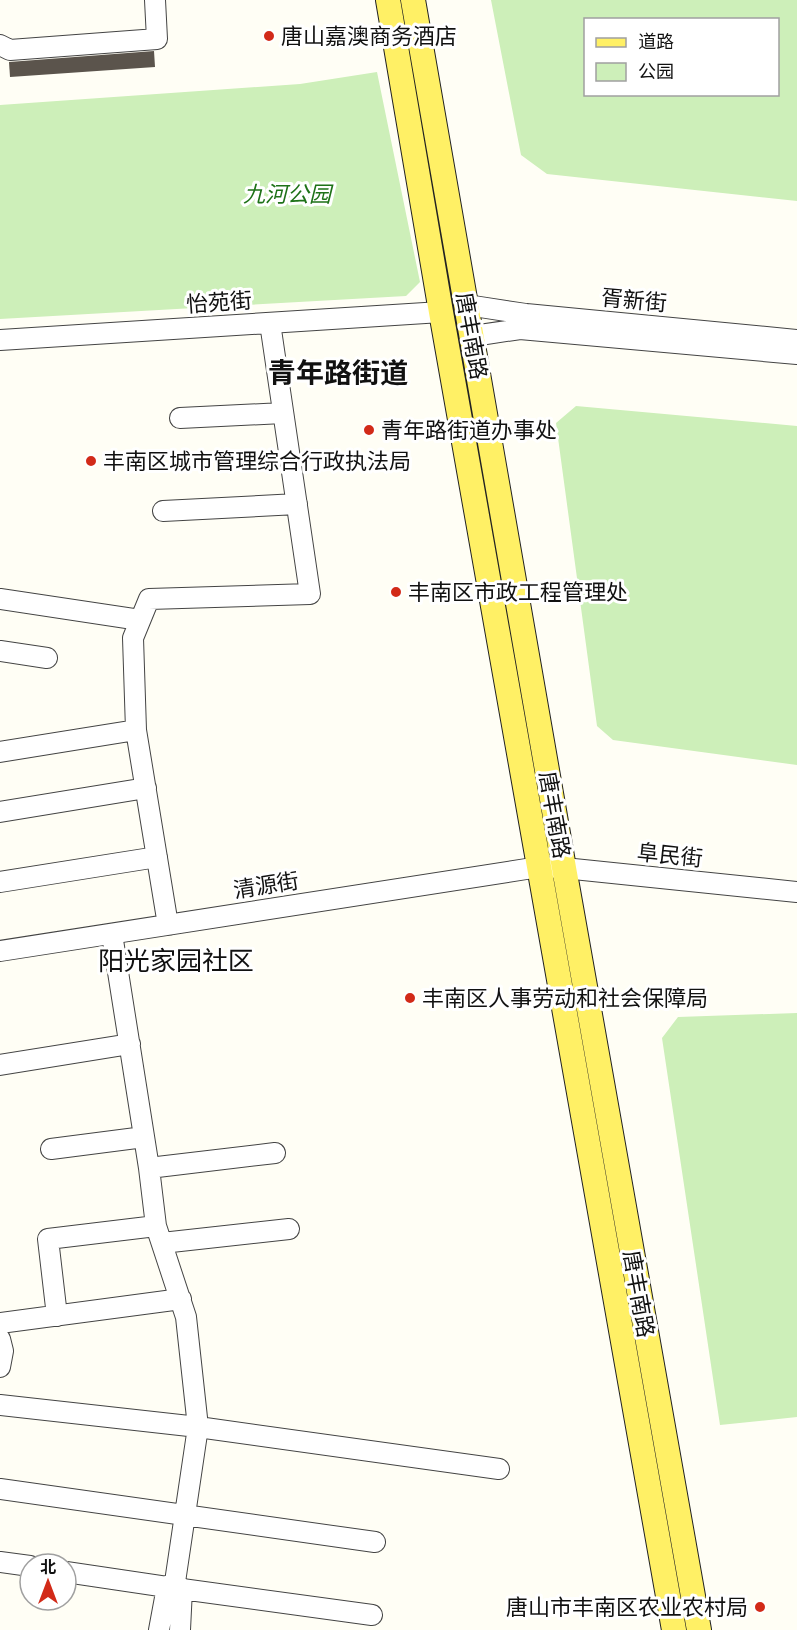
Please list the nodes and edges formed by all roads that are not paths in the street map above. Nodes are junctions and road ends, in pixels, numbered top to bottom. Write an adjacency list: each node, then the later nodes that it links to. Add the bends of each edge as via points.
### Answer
1 (155, 0): 4 (street, via 158,39 10,50)
2 (388, 0): 6 (main road, 唐丰南路)
3 (413, 0): 5 (main road, 唐丰南路)
4 (0, 45)
5 (467, 305): 8 (main road, 唐丰南路); 10 (street, 胥新街)
6 (441, 312): 7 (street, 怡苑街); 25 (main road, 唐丰南路)
7 (270, 323): 9 (street, 怡苑街); 12 (street)
8 (472, 336): 11 (street, 胥新街, via 520,329); 26 (main road, 唐丰南路)
9 (0, 340)
10 (797, 340)
11 (797, 354)
12 (283, 413): 13 (street); 14 (street)
13 (180, 418)
14 (297, 504): 15 (street); 17 (street, via 310,594 148,599)
15 (163, 511)
16 (0, 599): 17 (street)
17 (140, 620): 20 (street, via 132,638)
18 (0, 651): 19 (street)
19 (47, 658)
20 (136, 730): 21 (street); 22 (street)
21 (0, 752)
22 (146, 788): 23 (street); 24 (street)
23 (0, 812)
24 (157, 856): 27 (street); 29 (street)
25 (539, 867): 26 (street, 阜民街); 29 (street, 清源街); 58 (main road, 唐丰南路)
26 (564, 868): 28 (street, 阜民街); 59 (main road, 唐丰南路)
27 (0, 882)
28 (797, 892)
29 (168, 925): 30 (street, 清源街)
30 (112, 934): 31 (street, 清源街); 32 (street)
31 (0, 951)
32 (130, 1044): 33 (street); 34 (street)
33 (0, 1065)
34 (144, 1137): 35 (street); 37 (street)
35 (51, 1149)
36 (275, 1153): 37 (street)
37 (149, 1168): 39 (street)
38 (289, 1229): 39 (street)
39 (159, 1234): 40 (street); 41 (street, via 48,1239)
40 (181, 1299): 41 (street); 46 (street)
41 (57, 1316): 42 (street)
42 (0, 1323)
43 (0, 1339): 44 (street)
44 (0, 1366)
45 (0, 1405): 46 (street)
46 (198, 1426): 47 (street); 49 (street)
47 (499, 1469)
48 (0, 1489): 49 (street)
49 (185, 1515): 50 (street); 54 (street)
50 (375, 1542)
51 (0, 1562): 52 (street)
52 (18, 1564)
53 (78, 1574): 54 (street)
54 (175, 1586): 55 (street); 56 (street); 57 (street)
55 (372, 1615)
56 (159, 1630)
57 (180, 1630)
58 (674, 1630)
59 (699, 1630)

